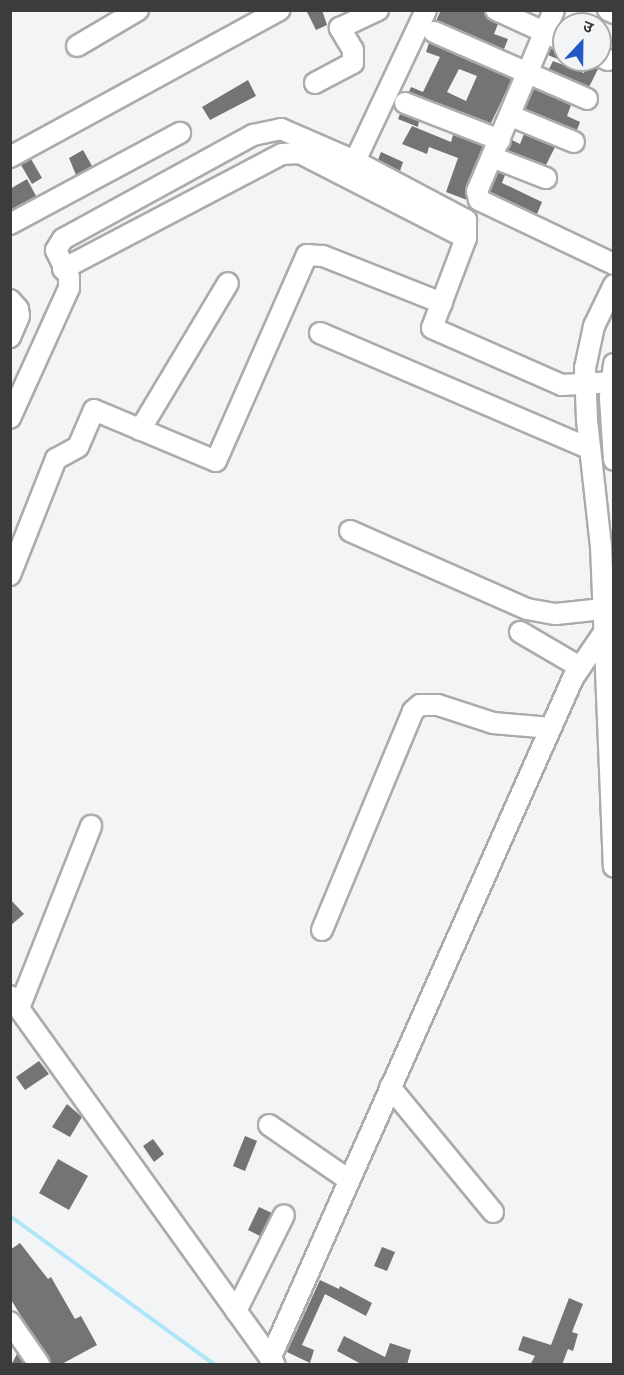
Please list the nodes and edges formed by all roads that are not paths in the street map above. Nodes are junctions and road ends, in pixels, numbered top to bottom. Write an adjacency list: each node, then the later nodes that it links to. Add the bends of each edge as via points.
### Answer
1 (138, 10): 12 (street)
2 (280, 10): 21 (street)
3 (378, 10): 14 (street, via 340,28 353,50 353,63)
4 (426, 10): 22 (street)
5 (496, 10): 10 (street)
6 (554, 10): 10 (street)
7 (608, 10): 8 (street)
8 (614, 13)
9 (434, 32): 13 (street)
10 (545, 33): 11 (street); 13 (street)
11 (552, 36)
12 (77, 46)
13 (528, 74): 15 (street); 17 (street)
14 (315, 83)
15 (587, 99)
16 (405, 103): 20 (street)
17 (511, 116): 19 (street); 20 (street)
18 (180, 133): 24 (street)
19 (574, 142)
20 (496, 148): 23 (street); 26 (street, via 477,191 479,200)
21 (10, 157)
22 (355, 161): 25 (street, via 462,215 467,226); 27 (street, via 281,129 252,135 63,238 56,250)
23 (546, 178)
24 (10, 224)
25 (466, 238): 27 (street, via 300,153 282,154); 31 (street)
26 (614, 264)
27 (63, 269): 36 (street, via 69,288)
28 (228, 283): 37 (street)
29 (614, 285): 35 (street, via 587,350)
30 (10, 300): 33 (street, via 19,316)
31 (442, 303): 35 (street, via 432,328 562,385); 37 (street, via 323,256 307,255 216,461)
32 (320, 333): 38 (street)
33 (10, 337)
34 (613, 376): 35 (street); 39 (street)
35 (586, 383): 38 (street)
36 (10, 418)
37 (140, 429): 42 (street, via 94,410 78,447 57,459)
38 (590, 448): 41 (street)
39 (614, 460)
40 (350, 531): 43 (street, via 527,609 556,614)
41 (608, 569): 43 (street)
42 (10, 575)
43 (603, 609): 45 (street)
44 (520, 632): 46 (street)
45 (608, 635): 46 (street); 49 (street)
46 (580, 666): 47 (street)
47 (551, 728): 50 (street, via 493,723 438,705 420,705 413,711); 52 (street)
48 (91, 826): 51 (street)
49 (614, 867)
50 (322, 930)
51 (15, 1002): 57 (street)
52 (390, 1087): 54 (street); 55 (street)
53 (269, 1125): 54 (street)
54 (349, 1180): 59 (street)
55 (493, 1212)
56 (284, 1215): 57 (street)
57 (236, 1311): 59 (street)
58 (10, 1322): 60 (street)
59 (272, 1362)
60 (39, 1365)

